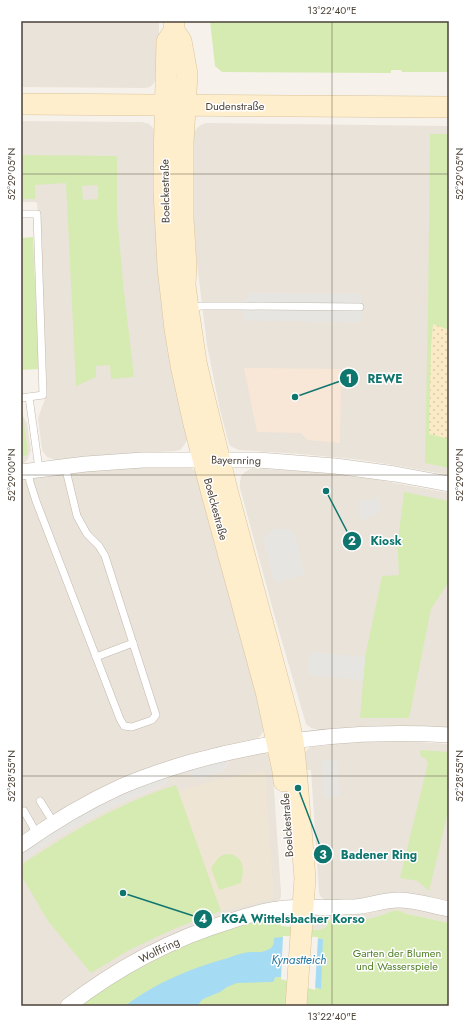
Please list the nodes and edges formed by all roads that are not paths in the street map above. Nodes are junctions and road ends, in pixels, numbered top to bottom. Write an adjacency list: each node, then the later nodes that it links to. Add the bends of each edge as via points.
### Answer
1 (174, 26): 3 (main road, Boelckestraße, via 167,42)
2 (21, 104): 3 (main road, Dudenstraße)
3 (175, 106): 4 (main road, Dudenstraße); 6 (main road, Boelckestraße, via 164,170)
4 (449, 107)
5 (21, 214): 9 (lane, via 37,214 43,395)
6 (174, 230): 8 (main road, Boelckestraße, via 186,266); 10 (main road, Boelckestraße, via 168,267 175,329 187,394)
7 (360, 307): 8 (lane)
8 (188, 308): 10 (main road, Boelckestraße)
9 (25, 398): 12 (lane)
10 (211, 459): 11 (street, Bayernring, via 143,460); 13 (street, Bayernring, via 335,466); 17 (main road, Boelckestraße, via 267,696)
11 (65, 466): 12 (street, Bayernring); 14 (lane, via 77,516 87,534 105,556)
12 (29, 470): 15 (lane, via 36,501)
13 (449, 484)
14 (134, 643): 15 (lane); 15 (lane, via 156,715 152,720 132,727 124,726)
15 (96, 657)
16 (449, 735): 17 (street, via 340,735)
17 (285, 742): 20 (street, via 214,755 166,770 88,802); 23 (main road, Boelckestraße, via 297,782 304,878)
18 (40, 801): 20 (lane)
19 (24, 811): 21 (lane)
20 (54, 823): 21 (street)
21 (37, 834): 22 (street)
22 (21, 845)
23 (302, 907): 24 (street, Wolffring, via 342,908 408,900); 25 (street, Wolffring, via 279,908 194,933 120,970); 26 (main road, Boelckestraße)
24 (449, 909)
25 (68, 1006)
26 (296, 1006)

